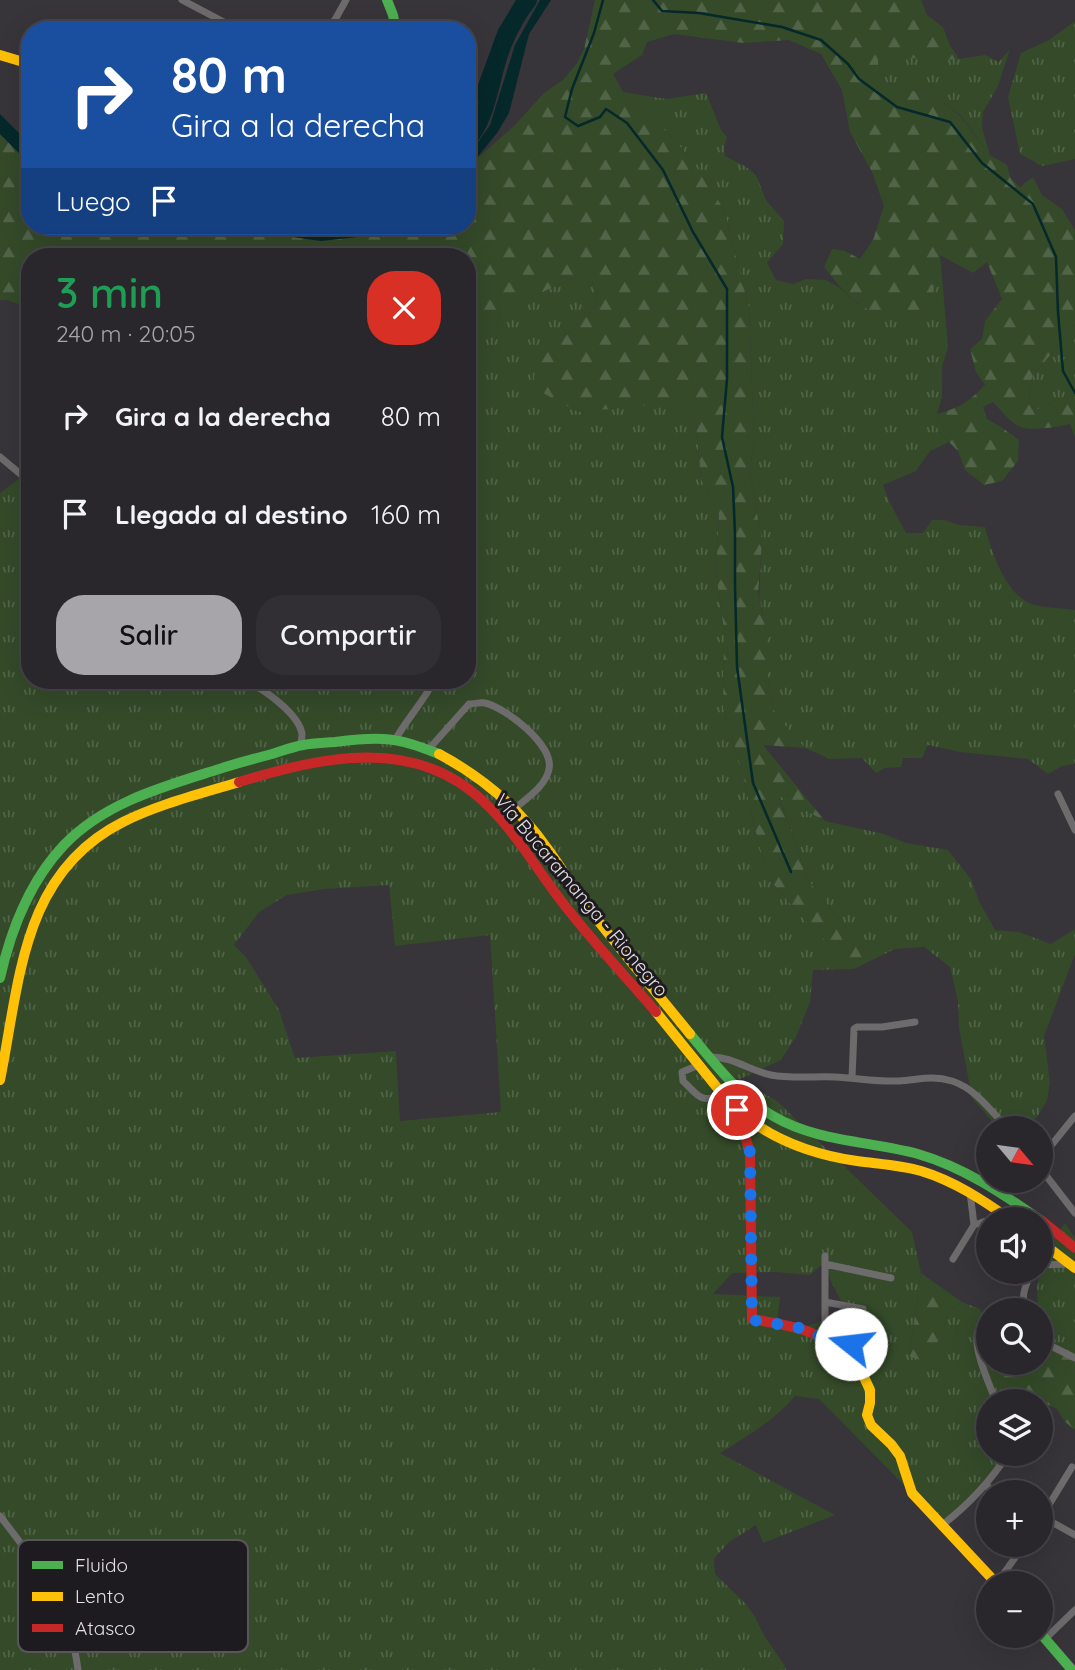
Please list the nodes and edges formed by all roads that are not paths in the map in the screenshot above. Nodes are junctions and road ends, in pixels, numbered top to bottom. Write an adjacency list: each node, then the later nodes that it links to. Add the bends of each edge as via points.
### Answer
1 (182, 0): 4 (street)
2 (387, 0): 6 (main road)
3 (347, 2): 5 (street)
4 (222, 21)
5 (333, 21)
6 (393, 21)
7 (0, 55): 8 (main road)
8 (21, 61)
9 (0, 457): 10 (street)
10 (21, 474)
11 (259, 689): 14 (street, via 296,720)
12 (430, 689): 13 (street)
13 (395, 740): 14 (main road, Vía Bucaramanga - Rionegro); 15 (main road, Vía Bucaramanga - Rionegro)
14 (301, 745): 19 (main road, Vía Bucaramanga - Rionegro, via 136,797 92,822 43,869 23,903)
15 (428, 750): 17 (main road, Vía Bucaramanga - Rionegro, via 472,773); 17 (street, via 469,704 484,702 532,732 549,756 549,768 538,787)
16 (1058, 794): 18 (street)
17 (513, 809): 21 (main road, Vía Bucaramanga - Rionegro)
18 (1075, 830)
19 (0, 978)
20 (915, 1022): 23 (street, via 854,1028)
21 (710, 1057): 23 (street, via 723,1056 770,1075); 35 (main road, Vía Bucaramanga - Rionegro, via 736,1088 780,1120 821,1135 948,1164)
22 (699, 1065): 24 (main road, Vía Bucaramanga - Rionegro, via 481,800 454,778 430,768 406,760 353,756 250,779 138,815 82,850 56,879 27,942); 25 (main road, Vía Bucaramanga - Rionegro); 25 (street, via 682,1072 682,1081 702,1099)
23 (852, 1078): 27 (street, via 954,1081)
24 (0, 1080)
25 (722, 1095): 26 (main road, Vía Bucaramanga - Rionegro)
26 (737, 1110): 29 (main road, Vía Bucaramanga - Rionegro); 31 (main road)
27 (996, 1116)
28 (1075, 1116): 30 (street)
29 (766, 1130): 31 (main road, via 755,1139); 33 (main road, Vía Bucaramanga - Rionegro, via 812,1150 921,1172)
30 (1054, 1142)
31 (750, 1152): 47 (main road, via 752,1320 796,1327)
32 (1054, 1186): 36 (street)
33 (970, 1192): 34 (main road, Vía Bucaramanga - Rionegro); 37 (street)
34 (992, 1207)
35 (1023, 1207)
36 (1075, 1213)
37 (974, 1224): 41 (street)
38 (1053, 1230): 39 (main road, Vía Bucaramanga - Rionegro)
39 (1075, 1248)
40 (1053, 1251): 43 (main road)
41 (953, 1259)
42 (1053, 1265): 43 (street)
43 (1073, 1266)
44 (891, 1278): 45 (street, via 825,1260)
45 (825, 1302): 46 (street); 47 (street)
46 (863, 1309)
47 (824, 1339): 49 (street); 56 (main road, via 862,1373 870,1390 867,1415 871,1425 900,1456 912,1493)
48 (1053, 1347): 50 (street)
49 (875, 1348)
50 (1075, 1358)
51 (1072, 1467): 53 (street)
52 (976, 1494): 56 (street)
53 (1053, 1498)
54 (0, 1516): 58 (street)
55 (1053, 1523): 57 (street)
56 (941, 1526): 59 (main road)
57 (1075, 1535)
58 (18, 1540)
59 (984, 1571)
60 (1075, 1610): 61 (street)
61 (1053, 1628)
62 (1053, 1648): 65 (main road)
63 (75, 1652): 64 (street)
64 (78, 1670)
65 (1072, 1670)

